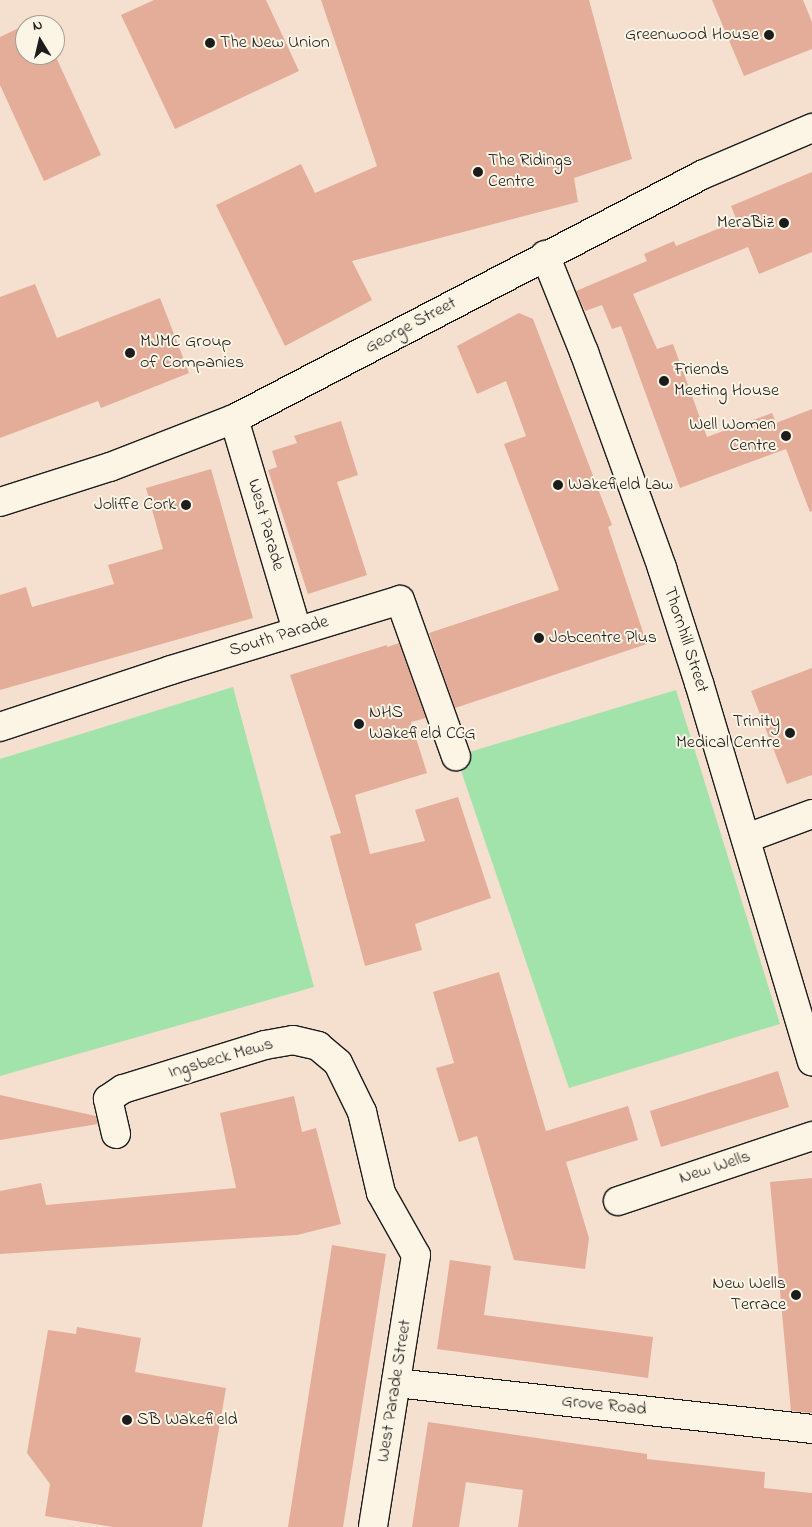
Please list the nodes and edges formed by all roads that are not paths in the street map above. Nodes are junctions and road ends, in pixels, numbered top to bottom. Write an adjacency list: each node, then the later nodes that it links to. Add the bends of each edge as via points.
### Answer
1 (812, 128): 2 (street, George Street, via 702,174)
2 (545, 255): 3 (street, George Street); 9 (street, Thornhill Street, via 660,562)
3 (234, 419): 4 (street, George Street, via 110,467); 5 (street, West Parade)
4 (0, 502)
5 (297, 631): 6 (street, South Parade); 7 (street, South Parade, via 400,600)
6 (0, 727)
7 (456, 756)
8 (812, 814): 9 (street)
9 (747, 838): 10 (street, Thornhill Street)
10 (812, 1062)
11 (116, 1134): 14 (street, Ingsbeck Mews, via 108,1099 123,1089 264,1044 293,1040 318,1046 338,1062 362,1112 381,1193)
12 (812, 1136): 13 (street, New Wells)
13 (618, 1201)
14 (416, 1255): 15 (street, West Parade Street)
15 (396, 1383): 16 (street, Grove Road); 17 (street, West Parade Street)
16 (812, 1429)
17 (373, 1527)

